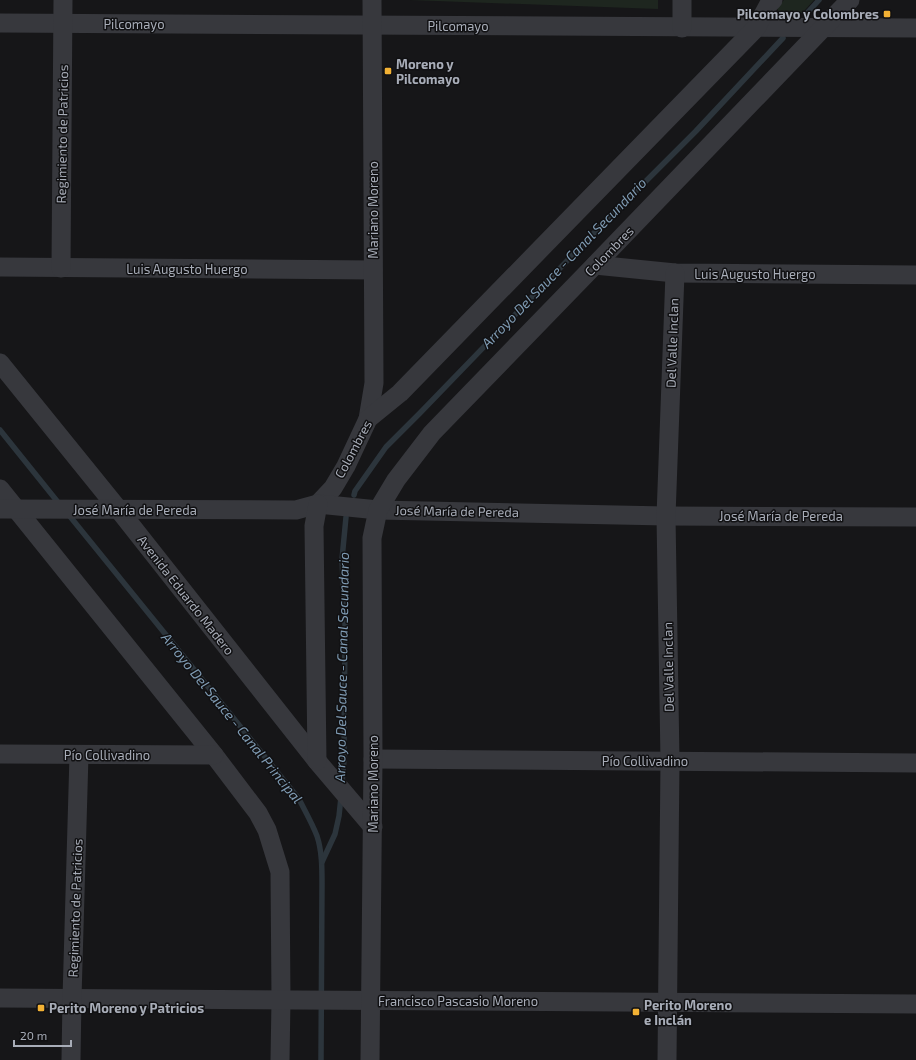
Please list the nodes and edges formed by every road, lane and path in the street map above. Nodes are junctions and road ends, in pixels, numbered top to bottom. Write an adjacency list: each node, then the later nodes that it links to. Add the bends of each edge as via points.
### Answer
1 (63, 0): 7 (street, Regimiento de Patricios)
2 (372, 0): 8 (street, Mariano Moreno)
3 (682, 0): 9 (street)
4 (773, 0): 10 (street, Colombres)
5 (850, 0): 11 (street, Colombres)
6 (0, 23): 7 (street, Pilcomayo)
7 (63, 23): 8 (street, Pilcomayo); 15 (street, Regimiento de Patricios)
8 (372, 26): 9 (street, Pilcomayo); 16 (street, Mariano Moreno)
9 (682, 28): 10 (street, Pilcomayo)
10 (756, 28): 11 (street, Pilcomayo); 20 (street, Colombres, via 400,393)
11 (824, 28): 12 (street, Pilcomayo); 13 (street, Colombres)
12 (916, 28)
13 (595, 265): 17 (street, Luis Augusto Huergo); 25 (street, Colombres, via 432,433 396,480)
14 (0, 267): 15 (street, Luis Augusto Huergo)
15 (61, 268): 16 (street, Luis Augusto Huergo)
16 (373, 270): 20 (street, Mariano Moreno, via 374,383)
17 (674, 273): 18 (street, Luis Augusto Huergo); 26 (street, Del Valle Inclan)
18 (916, 275)
19 (0, 363): 24 (street, Avenida Eduardo Madero)
20 (368, 419): 22 (street, Colombres, via 346,466)
21 (0, 489): 23 (street)
22 (318, 504): 24 (street, José María de Pereda, via 296,510); 25 (street, José María de Pereda); 32 (street, via 314,526)
23 (8, 509): 24 (street, José María de Pereda); 30 (street)
24 (119, 510): 32 (street, Avenida Eduardo Madero)
25 (378, 510): 26 (street, José María de Pereda); 31 (street, Mariano Moreno, via 372,538)
26 (666, 516): 27 (street, José María de Pereda); 33 (street, Del Valle Inclan)
27 (916, 517)
28 (0, 754): 29 (street, Pío Collivadino)
29 (79, 755): 30 (street, Pío Collivadino); 37 (street, Regimiento de Patricios)
30 (214, 756): 38 (street, via 258,813 267,830 280,872)
31 (373, 759): 33 (street, Pío Collivadino); 35 (street, Mariano Moreno)
32 (317, 761): 35 (street, Avenida Eduardo Madero)
33 (670, 761): 34 (street, Pío Collivadino); 40 (street, Del Valle Inclan)
34 (916, 763)
35 (373, 827): 39 (street, Mariano Moreno)
36 (0, 998): 37 (street, Francisco Pascasio Moreno)
37 (72, 998): 38 (street, Francisco Pascasio Moreno); 42 (street, Regimiento de Patricios)
38 (281, 1000): 39 (street, Francisco Pascasio Moreno); 43 (street)
39 (371, 1000): 40 (street, Francisco Pascasio Moreno); 44 (street, Mariano Moreno)
40 (668, 1002): 41 (street, Francisco Pascasio Moreno); 45 (street, Del Valle Inclan)
41 (916, 1004)
42 (71, 1060)
43 (280, 1060)
44 (370, 1060)
45 (667, 1060)

